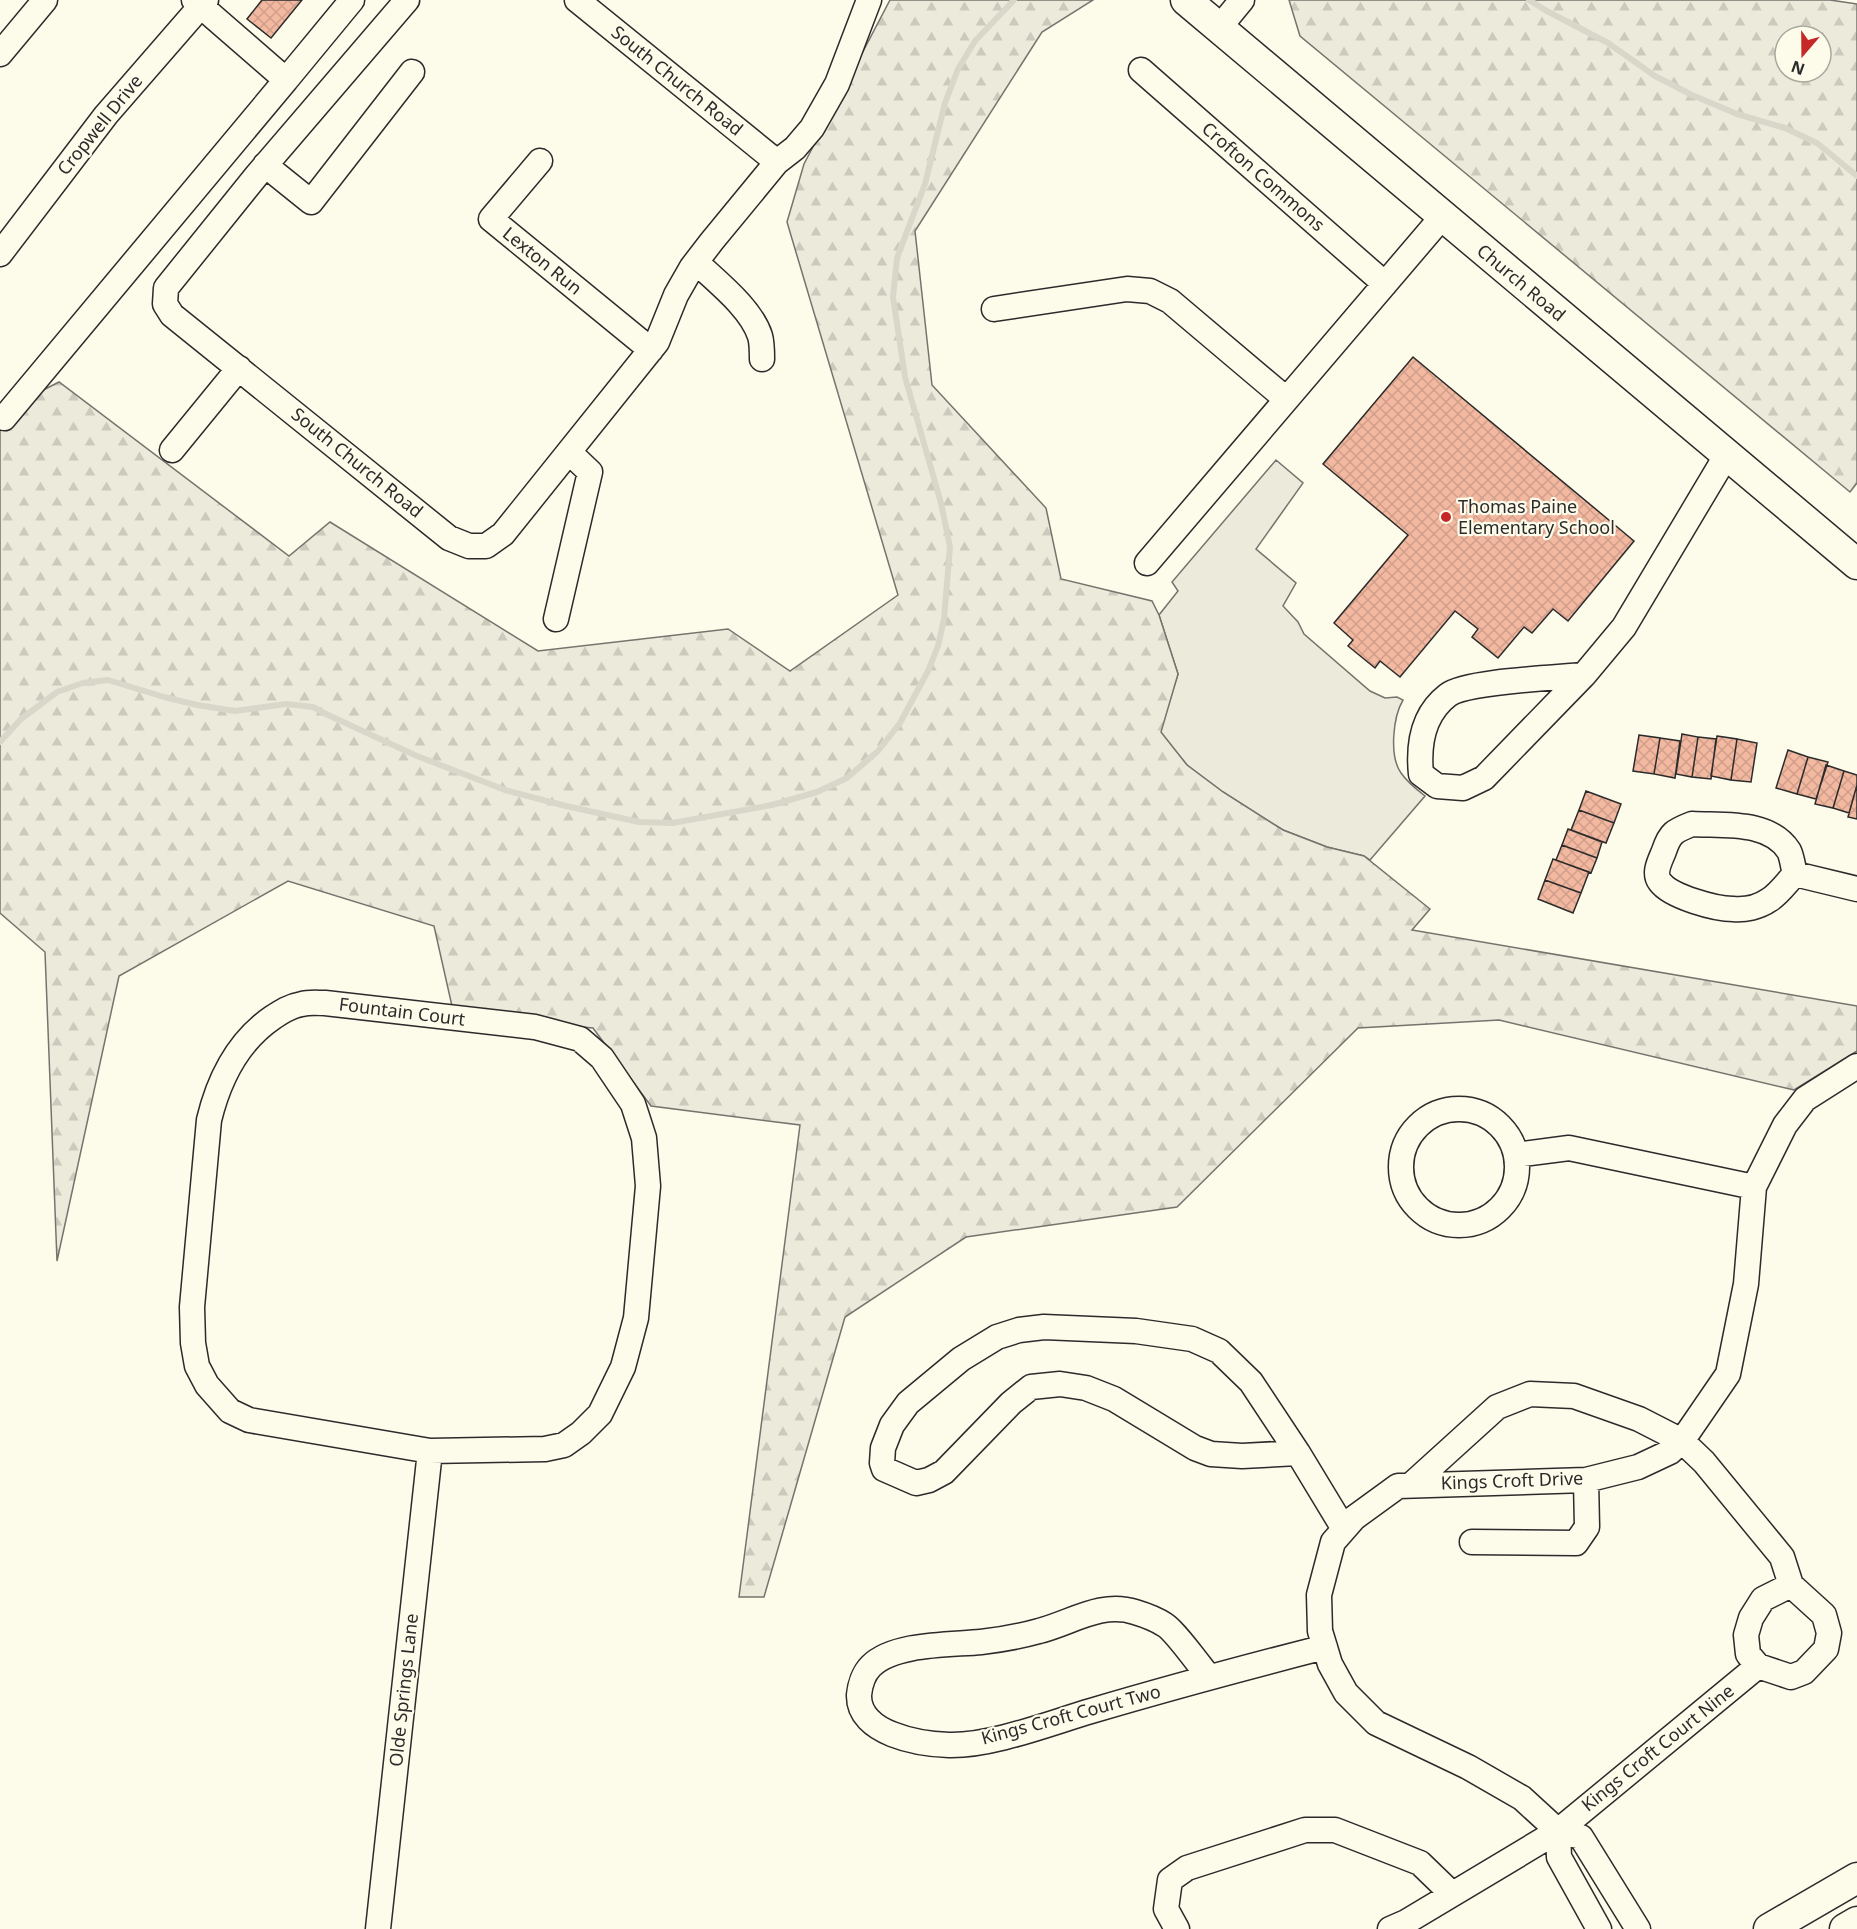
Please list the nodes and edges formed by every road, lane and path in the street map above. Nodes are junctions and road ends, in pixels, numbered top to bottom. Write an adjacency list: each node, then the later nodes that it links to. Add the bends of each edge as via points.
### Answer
1 (45, 0): 10 (street)
2 (352, 0): 13 (street)
3 (407, 0): 16 (street, South Church Road)
4 (577, 0): 15 (street, South Church Road)
5 (869, 0): 15 (street, South Church Road, via 837,84 812,128)
6 (1186, 0): 9 (main road, Church Road)
7 (1242, 0): 9 (street)
8 (200, 2): 13 (street); 18 (street, Cropwell Drive)
9 (1219, 28): 17 (main road, Church Road)
10 (0, 54)
11 (1141, 70): 20 (street, Crofton Commons)
12 (412, 72): 16 (street, via 310,202)
13 (286, 80): 26 (street, via 4,418)
14 (540, 161): 22 (street, Lexton Run, via 491,219)
15 (777, 162): 19 (street, South Church Road)
16 (265, 165): 24 (street, South Church Road, via 166,288 165,304 172,315)
17 (1442, 217): 20 (street); 29 (main road, Church Road)
18 (0, 254)
19 (696, 262): 22 (street, South Church Road); 23 (street, via 747,314 760,336)
20 (1385, 284): 25 (street)
21 (994, 309): 25 (street, via 1127,289 1150,291 1170,301)
22 (651, 350): 28 (street, South Church Road)
23 (762, 359)
24 (239, 368): 27 (street); 28 (street, South Church Road, via 449,538 469,546 486,546 502,534)
25 (1286, 399): 30 (street)
26 (0, 417)
27 (172, 450)
28 (569, 452): 32 (street, via 590,472)
29 (1726, 456): 31 (main road, Church Road); 33 (street, via 1624,627)
30 (1147, 563)
31 (1857, 564)
32 (556, 619)
33 (1584, 675): 33 (street, via 1484,778 1463,788 1437,786 1421,774 1423,732 1432,710 1450,694 1485,685)
34 (1795, 874): 34 (street, via 1769,900 1753,908 1732,910 1675,893 1659,882 1656,870 1668,839 1676,830 1692,824 1753,827 1773,835 1789,851); 35 (street)
35 (1857, 889)
36 (1855, 1073): 38 (street, Kings Croft Drive, via 1804,1099 1785,1125)
37 (1516, 1155): 37 (street, via 1504,1129 1488,1116 1470,1109 1450,1108 1415,1127 1400,1163 1403,1183 1411,1200 1440,1222 1477,1222 1507,1200 1515,1183); 38 (street, via 1569,1149)
38 (1754, 1187): 39 (street, Kings Croft Drive, via 1746,1284 1728,1374)
39 (1682, 1441): 42 (street, Kings Croft Drive, via 1670,1452 1638,1467); 43 (street, via 1639,1419 1574,1396 1530,1394 1497,1407); 46 (street, via 1782,1557)
40 (430, 1451): 40 (street, Fountain Court, via 249,1420 230,1411 207,1386 197,1366 192,1307 214,1099 230,1064 256,1030 285,1010 302,1004 325,1003 535,1027 580,1039 602,1058 633,1104 644,1138 648,1186 636,1318 623,1367 600,1414 564,1445 545,1449); 54 (street, Olde Springs Lane)
41 (1298, 1453): 41 (street, via 1211,1454 1114,1399 1086,1388 1060,1384 1031,1387 944,1472 929,1480 916,1483 884,1469 882,1463 892,1425 908,1403 961,1359 997,1337 1044,1328 1136,1331 1192,1339 1218,1351 1251,1382); 44 (street)
42 (1586, 1480): 43 (street, Kings Croft Drive); 45 (street, via 1587,1527 1576,1543)
43 (1411, 1485): 44 (street, Kings Croft Drive, via 1398,1486)
44 (1344, 1529): 47 (street, Kings Croft Drive, via 1333,1542 1319,1595 1320,1631)
45 (1472, 1542)
46 (1791, 1585): 48 (street, via 1763,1599 1750,1618 1746,1635 1748,1654); 48 (street, via 1824,1615 1829,1632 1826,1649 1804,1672 1791,1677)
47 (1325, 1647): 49 (street, Kings Croft Court Two); 50 (street, Kings Croft Drive, via 1346,1693 1376,1723 1522,1798)
48 (1758, 1666): 50 (street, Kings Croft Court Nine)
49 (1209, 1677): 49 (street, Kings Croft Court Two, via 996,1739 950,1745 908,1740 878,1729 865,1717 859,1700 860,1685 870,1667 885,1655 1039,1632 1114,1608 1135,1611 1167,1625)
50 (1558, 1831): 52 (street, Kings Croft Court Nine); 57 (street, via 1558,1857); 58 (street, Kings Croft Drive, via 1581,1837)
51 (1857, 1878): 59 (main road)
52 (1452, 1894): 55 (street, via 1420,1863 1335,1830 1305,1830 1187,1868 1170,1880 1166,1909); 56 (street, Kings Croft Court Nine)
53 (1857, 1922): 60 (main road)
54 (378, 1929)
55 (1177, 1929)
56 (1390, 1929)
57 (1599, 1929)
58 (1638, 1929)
59 (1768, 1929)
60 (1845, 1929)

